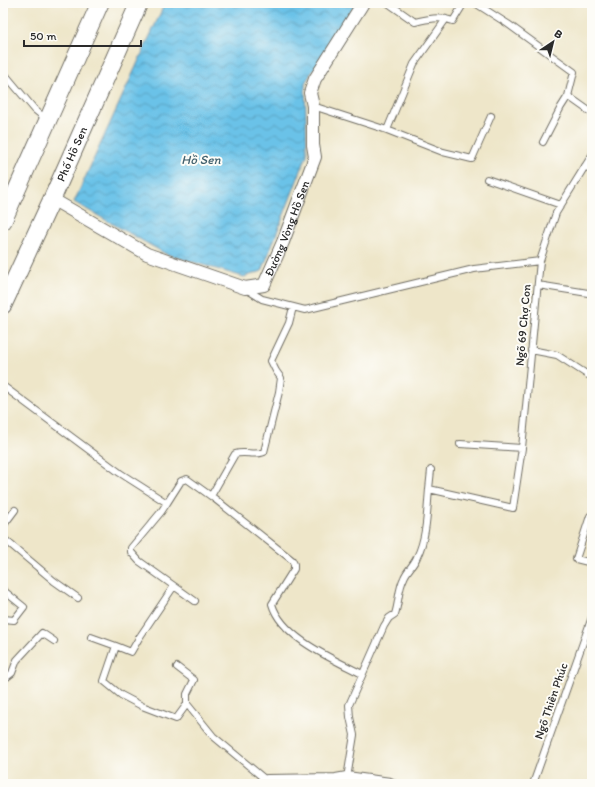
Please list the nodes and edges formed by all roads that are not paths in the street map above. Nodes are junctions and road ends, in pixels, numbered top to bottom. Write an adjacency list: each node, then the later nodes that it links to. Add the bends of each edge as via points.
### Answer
1 (100, 3): 13 (main road)
2 (139, 3): 20 (main road, Phố Hồ Sen)
3 (363, 3): 10 (street, Đường Vòng Hồ Sen, via 315,79 310,93)
4 (388, 3): 7 (lane, via 415,22)
5 (464, 3): 7 (lane, via 453,21)
6 (475, 3): 9 (lane, via 574,72)
7 (446, 19): 14 (lane, via 414,64)
8 (3, 72): 13 (lane, via 35,110)
9 (568, 96): 11 (lane); 15 (lane)
10 (313, 106): 14 (lane); 25 (street, Đường Vòng Hồ Sen, via 315,157 264,285)
11 (592, 113)
12 (491, 116): 14 (lane, via 472,159 443,152)
13 (47, 120): 22 (main road)
14 (387, 130)
15 (543, 142)
16 (592, 156): 17 (lane, Ngõ 69 Chợ Con)
17 (585, 166): 18 (lane); 21 (lane, Ngõ 69 Chợ Con)
18 (592, 170)
19 (487, 179): 21 (lane)
20 (52, 199): 25 (street, Đường Vòng Hồ Sen, via 147,254); 27 (main road, Phố Hồ Sen)
21 (561, 205): 23 (lane, Ngõ 69 Chợ Con)
22 (3, 220)
23 (540, 261): 24 (lane, Ngõ 69 Chợ Con); 28 (lane, via 474,269 305,310)
24 (538, 285): 26 (lane); 29 (lane, Ngõ 69 Chợ Con)
25 (245, 288): 28 (lane, via 262,299)
26 (588, 293)
27 (3, 305)
28 (293, 307): 36 (lane, via 290,323 271,361 281,378 264,452 235,454)
29 (531, 350): 30 (lane, via 557,355 588,375); 33 (lane, Ngõ 69 Chợ Con)
30 (592, 368)
31 (3, 386): 37 (lane)
32 (460, 444): 33 (lane)
33 (522, 448): 35 (lane, Ngõ 69 Chợ Con, via 513,508)
34 (431, 470): 35 (lane)
35 (429, 489): 54 (lane, via 423,540 418,556 404,577 395,614 384,626)
36 (211, 496): 37 (lane, via 187,479 181,481); 54 (lane, via 292,560 294,569 272,604 289,629 309,645)
37 (166, 504): 43 (lane, via 131,548 131,552 139,561)
38 (15, 510): 40 (lane)
39 (590, 516): 42 (lane, via 576,559)
40 (3, 526)
41 (3, 538): 45 (lane)
42 (592, 563)
43 (174, 586): 46 (lane); 52 (lane, via 131,652)
44 (3, 590): 48 (lane, via 24,607 14,620)
45 (78, 598)
46 (195, 601)
47 (592, 617): 49 (lane, Ngõ Thiên Phúc)
48 (3, 620)
49 (590, 626): 60 (lane, Ngõ Thiên Phúc)
50 (91, 637): 52 (lane)
51 (54, 641): 55 (lane, via 42,632 17,660 12,673)
52 (116, 646): 56 (lane, via 104,680 121,695 176,719)
53 (178, 667): 56 (lane, via 194,680 186,694)
54 (362, 674): 57 (lane, via 349,705 354,735)
55 (3, 680)
56 (187, 704): 58 (lane, via 213,736)
57 (346, 778): 58 (street); 59 (street)
58 (264, 782)
59 (390, 784)
60 (533, 784)

